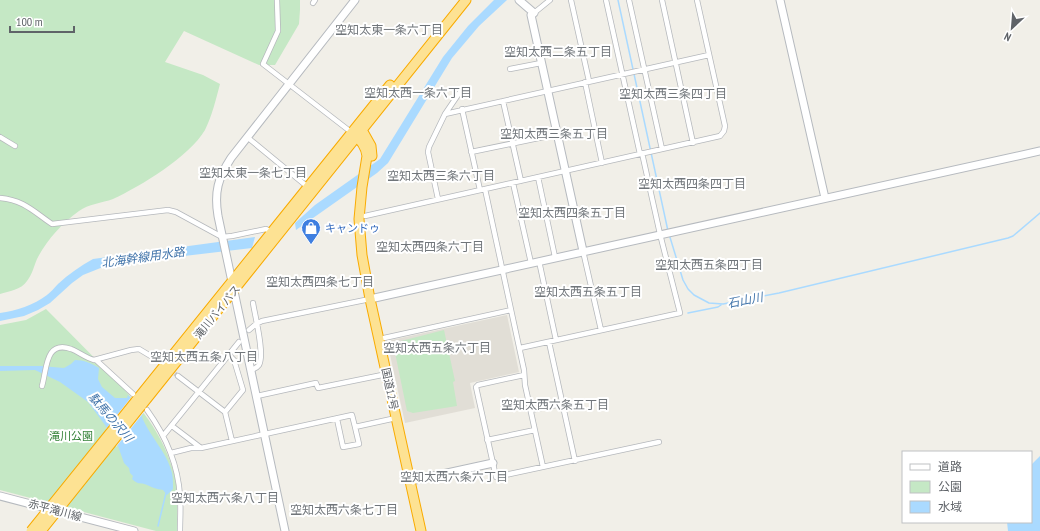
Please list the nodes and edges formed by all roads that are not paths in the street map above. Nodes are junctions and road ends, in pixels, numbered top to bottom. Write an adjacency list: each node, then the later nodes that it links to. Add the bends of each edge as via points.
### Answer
1 (277, 0): 21 (street, via 278,31 263,64)
2 (355, 0): 21 (street)
3 (459, 0): 27 (highway)
4 (466, 0): 27 (highway)
5 (519, 0): 13 (street)
6 (550, 0): 13 (street)
7 (571, 0): 20 (street)
8 (606, 0): 19 (street)
9 (629, 0): 18 (street)
10 (662, 0): 15 (street)
11 (697, 0): 14 (street)
12 (780, 0): 47 (street)
13 (534, 13): 16 (street, via 531,15)
14 (709, 55): 15 (street); 31 (street, via 725,126 720,136)
15 (675, 62): 18 (street); 31 (street)
16 (541, 63): 17 (street); 22 (street)
17 (510, 69)
18 (644, 69): 19 (street); 34 (street)
19 (623, 74): 20 (street); 37 (street)
20 (587, 82): 22 (street); 38 (street)
21 (289, 84): 27 (street); 30 (street)
22 (548, 90): 24 (street); 28 (street)
23 (460, 92): 26 (street)
24 (504, 100): 25 (street); 32 (street)
25 (462, 109): 26 (street); 36 (street)
26 (445, 114): 48 (street, via 428,146)
27 (357, 133): 43 (highway, 国道12号, via 371,146 372,154); 44 (highway, 滝川バイパス)
28 (558, 134): 32 (street); 39 (street)
29 (0, 137): 33 (street)
30 (247, 137): 44 (street); 52 (street, via 223,170 218,183 216,203)
31 (693, 143): 34 (street)
32 (513, 144): 36 (street); 41 (street)
33 (15, 146)
34 (662, 149): 37 (street)
35 (1040, 151): 47 (street)
36 (471, 152): 45 (street)
37 (643, 153): 38 (street); 51 (street)
38 (602, 163): 39 (street)
39 (566, 170): 40 (street); 53 (street)
40 (538, 177): 41 (street); 54 (street)
41 (521, 181): 42 (street)
42 (513, 183): 45 (street); 56 (street)
43 (365, 186): 49 (highway, 国道12号); 59 (highway, 国道12号, via 359,219 360,238)
44 (311, 189): 50 (highway, 滝川バイパス); 58 (highway, 滝川バイパス)
45 (482, 189): 48 (street); 57 (street)
46 (0, 198): 52 (street, via 17,201 52,224 168,210)
47 (825, 198): 51 (street)
48 (438, 199): 49 (street)
49 (365, 216): 59 (highway, 国道12号, via 366,254)
50 (272, 232): 52 (street, via 266,229); 58 (highway, 滝川バイパス)
51 (662, 233): 53 (street); 64 (street, via 680,313)
52 (222, 238): 58 (street)
53 (583, 251): 54 (street); 64 (street)
54 (555, 258): 55 (street)
55 (539, 261): 56 (street); 66 (street)
56 (531, 263): 57 (street)
57 (503, 269): 59 (street); 61 (street)
58 (233, 286): 73 (street); 80 (highway, 滝川バイパス)
59 (372, 298): 62 (street); 65 (highway, 国道12号); 74 (highway, 国道12号)
60 (253, 303): 62 (street)
61 (511, 310): 65 (street); 69 (street)
62 (256, 324): 63 (street); 73 (street, via 260,359 259,365)
63 (249, 330)
64 (601, 330): 66 (street)
65 (384, 338): 99 (highway, 国道12号)
66 (556, 340): 68 (street)
67 (239, 342): 70 (street)
68 (549, 342): 69 (street); 81 (street)
69 (520, 348): 75 (street)
70 (229, 355): 78 (street); 83 (street, via 234,360 243,390)
71 (154, 358): 72 (street, via 139,349)
72 (96, 360): 77 (street, via 69,349 54,349 49,355); 80 (street)
73 (251, 370): 79 (street)
74 (387, 374): 79 (street, via 318,388 316,384); 84 (highway, 国道12号)
75 (524, 375): 82 (street); 91 (street, via 476,387)
76 (178, 376): 78 (street)
77 (42, 386)
78 (198, 393): 83 (street); 86 (street)
79 (257, 396): 89 (street)
80 (139, 403): 90 (street); 101 (highway, 滝川バイパス, bridge); 102 (highway, 滝川バイパス, bridge)
81 (562, 404): 82 (street); 96 (street)
82 (531, 410): 88 (street)
83 (225, 412): 92 (street)
84 (396, 418): 87 (street); 106 (highway, 国道12号)
85 (337, 419): 87 (street, via 352,416); 87 (street, via 343,447 359,444); 89 (street)
86 (172, 426): 90 (street); 94 (street)
87 (355, 427)
88 (535, 430): 91 (street); 98 (street)
89 (265, 434): 92 (street); 105 (street)
90 (163, 436): 95 (street)
91 (487, 440): 97 (street)
92 (232, 441): 94 (street)
93 (659, 442): 96 (street)
94 (200, 448): 95 (street)
95 (170, 453): 104 (street, via 180,496)
96 (575, 461): 98 (street)
97 (493, 463): 98 (street, via 496,477); 99 (street)
98 (543, 467)
99 (415, 480): 107 (highway, 国道12号)
100 (0, 496): 103 (street, 赤平滝川線)
101 (31, 531)
102 (41, 531)
103 (134, 531)
104 (180, 531)
105 (285, 531)
106 (421, 531)
107 (426, 531)

